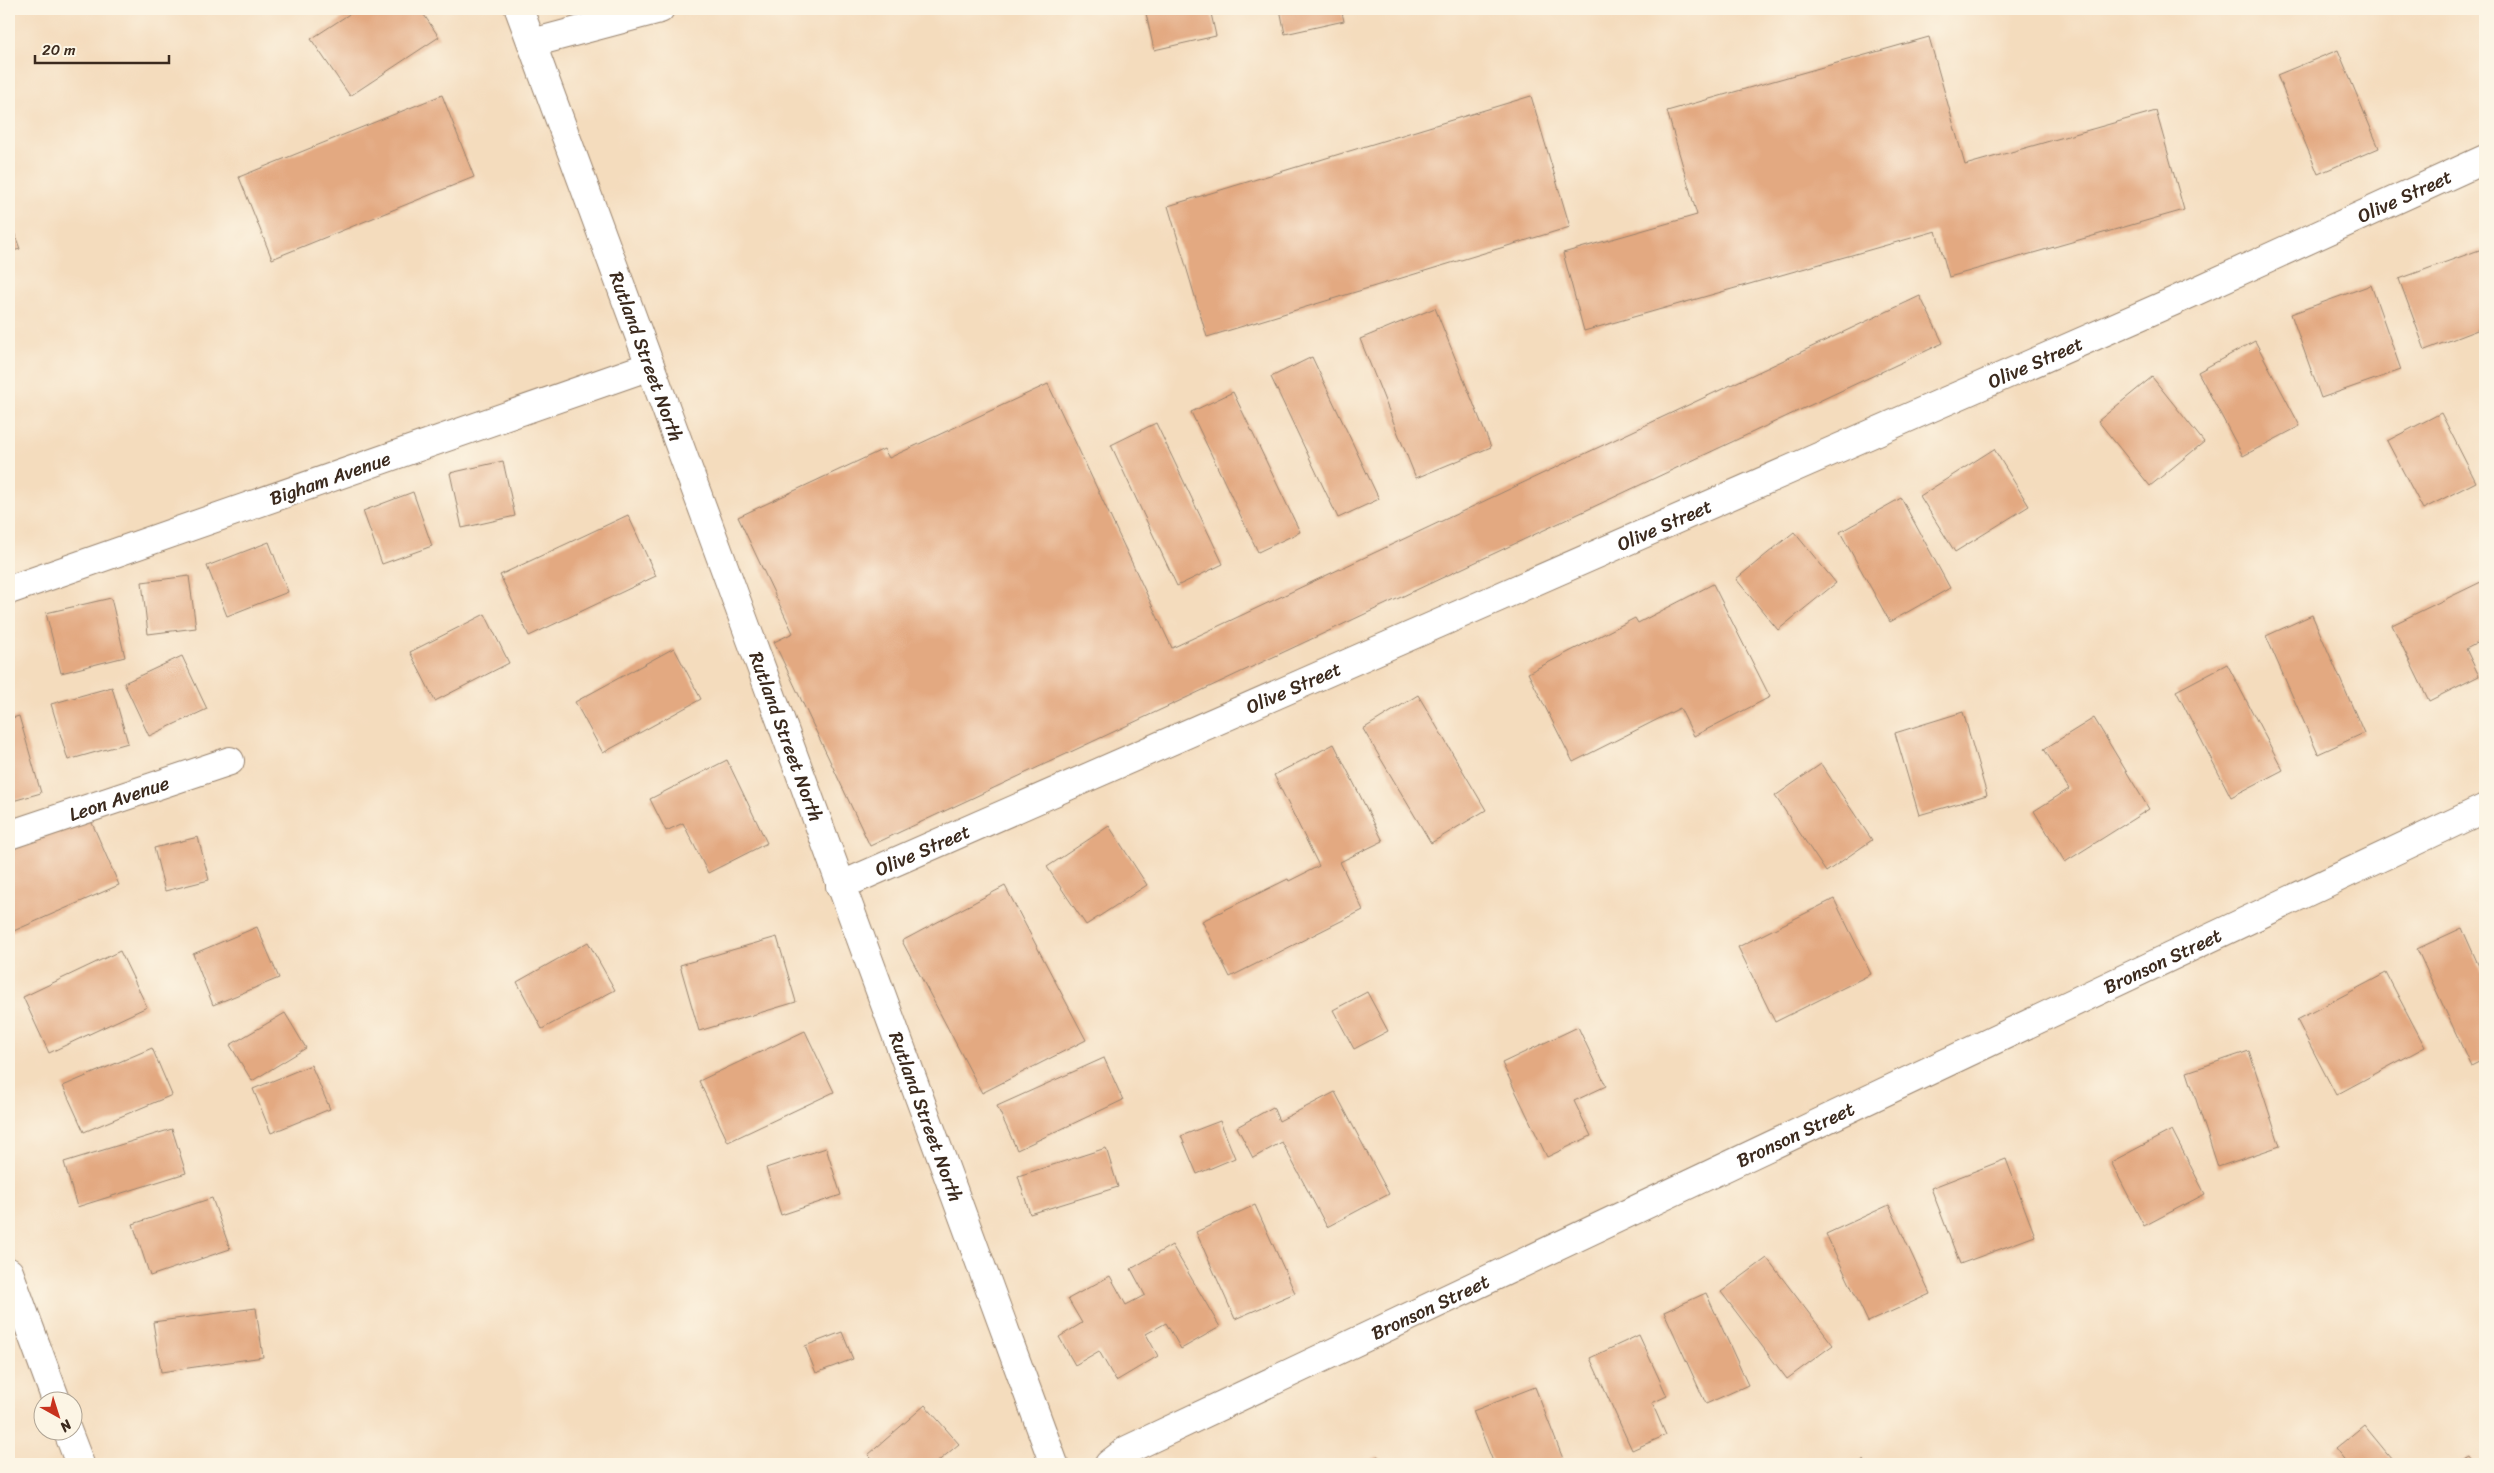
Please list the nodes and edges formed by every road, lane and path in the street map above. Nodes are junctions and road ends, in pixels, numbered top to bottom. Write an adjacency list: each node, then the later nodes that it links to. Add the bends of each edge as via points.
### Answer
1 (519, 9): 3 (street, Rutland Street North)
2 (660, 9): 3 (street)
3 (532, 43): 5 (street, Rutland Street North)
4 (2485, 158): 10 (street, Olive Street, via 2172,302)
5 (650, 366): 6 (street, Bigham Avenue); 10 (street, Rutland Street North)
6 (9, 590)
7 (230, 762): 9 (street, Leon Avenue)
8 (2485, 808): 16 (street, Bronson Street, via 1126,1450)
9 (9, 835)
10 (840, 886): 15 (street, Rutland Street North)
11 (9, 1272): 12 (street)
12 (52, 1390)
13 (71, 1440): 14 (street)
14 (80, 1464)
15 (1054, 1464)
16 (1109, 1464)

